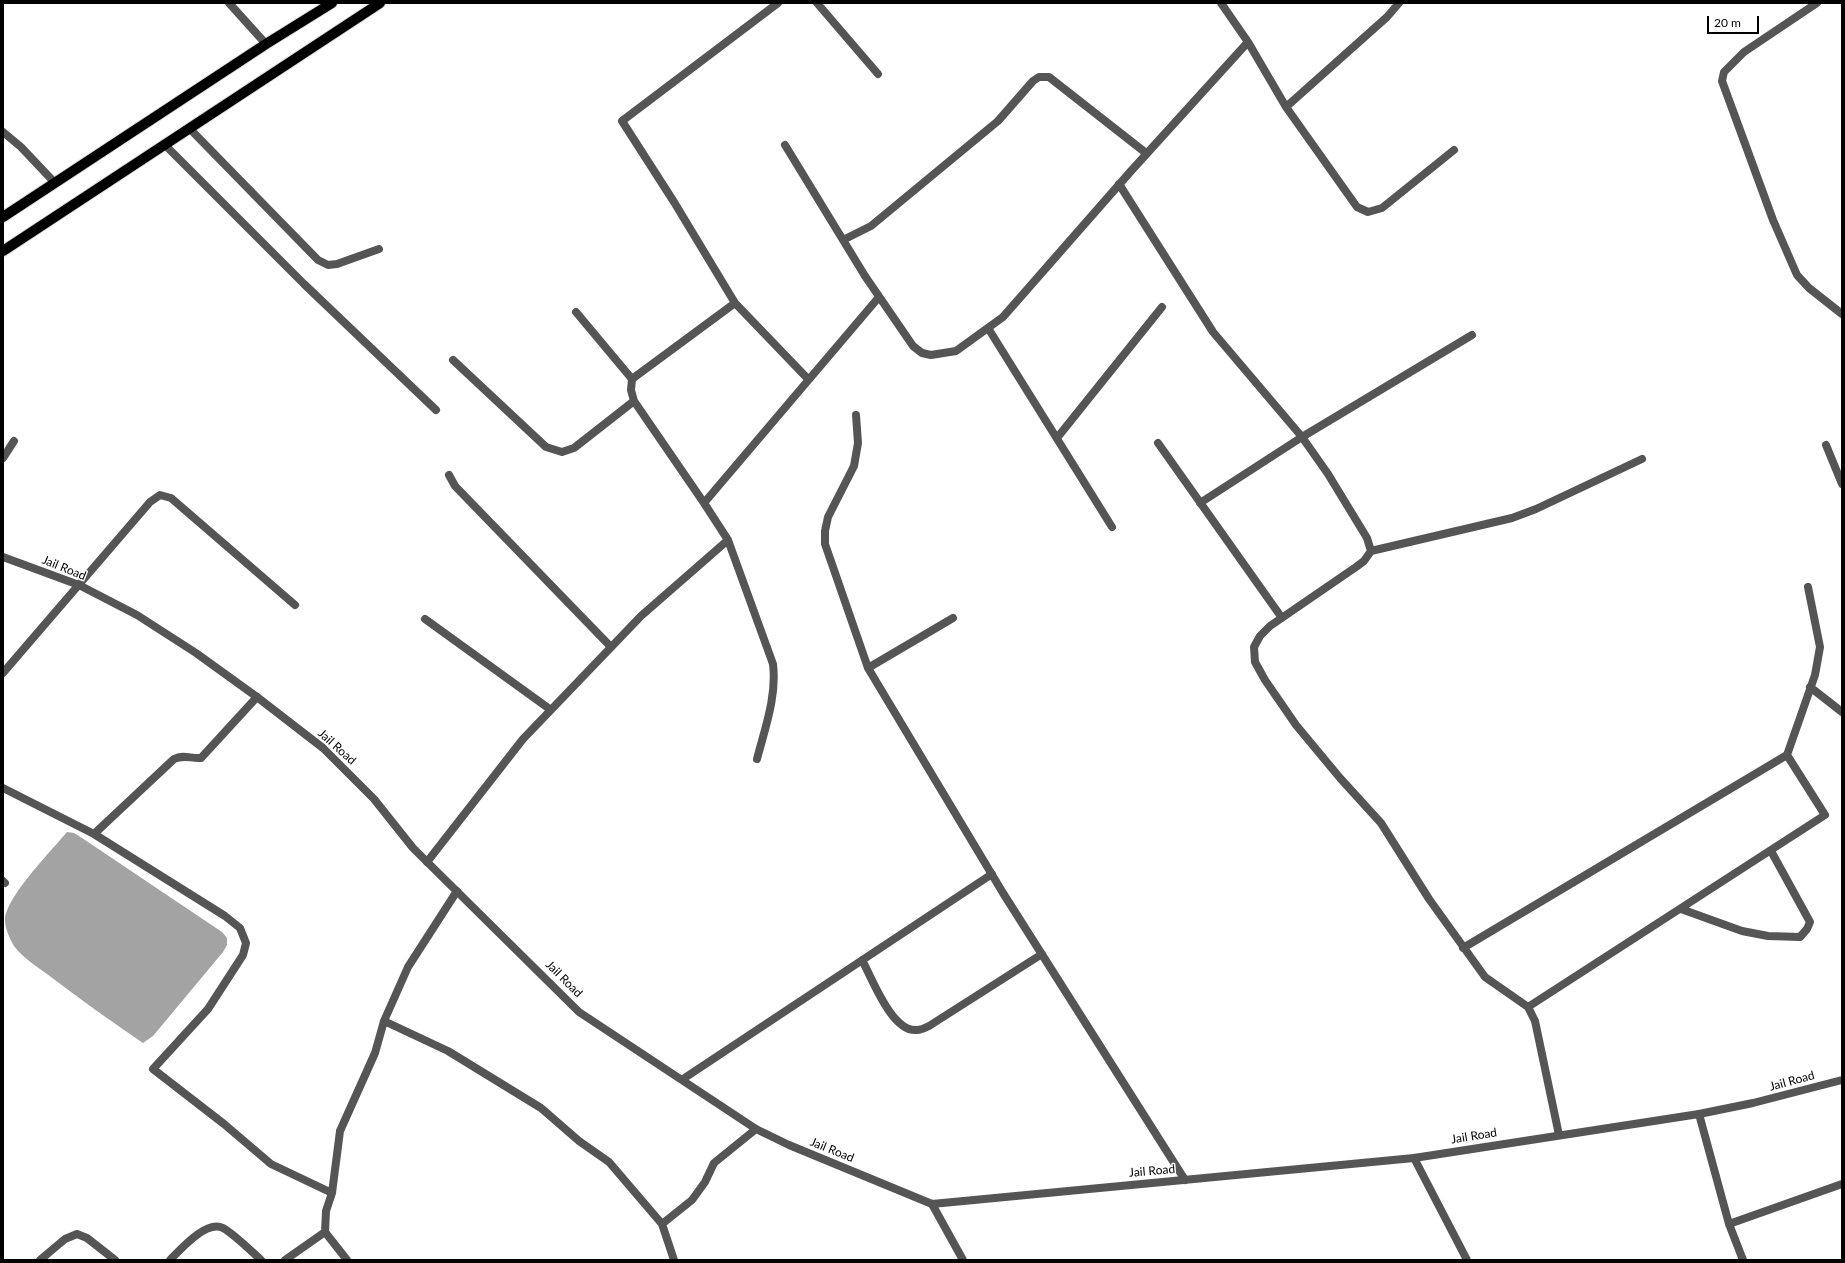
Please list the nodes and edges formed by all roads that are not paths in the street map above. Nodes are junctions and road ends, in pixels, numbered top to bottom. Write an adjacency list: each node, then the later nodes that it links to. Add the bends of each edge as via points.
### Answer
1 (230, 3): 10 (street)
2 (332, 3): 10 (main road)
3 (380, 3): 13 (main road)
4 (778, 3): 26 (street, via 622,121)
5 (817, 3): 11 (street)
6 (1221, 3): 9 (street)
7 (1399, 3): 12 (street, via 1387,17)
8 (1817, 3): 29 (street, via 1744,52 1724,72 1722,81 1773,220 1797,275)
9 (1248, 42): 12 (street); 18 (street)
10 (266, 44): 19 (main road)
11 (878, 74)
12 (1286, 107): 17 (street, via 1357,207 1368,212 1382,208)
13 (190, 129): 16 (main road); 23 (street, via 318,260 328,265 337,264)
14 (3, 132): 19 (street)
15 (785, 144): 22 (street)
16 (165, 145): 24 (main road); 36 (street, via 304,284)
17 (1454, 150)
18 (1146, 154): 20 (street); 22 (street, via 1049,77 1039,77 1032,81 998,120 871,226)
19 (55, 183): 21 (main road)
20 (1119, 184): 30 (street, via 1003,317); 38 (street, via 1213,332)
21 (3, 217)
22 (843, 240): 25 (street)
23 (379, 249)
24 (3, 251)
25 (879, 297): 30 (street, via 913,346 922,353 931,355 956,351); 34 (street)
26 (735, 303): 33 (street); 34 (street)
27 (1162, 307): 39 (street)
28 (576, 312): 33 (street)
29 (1842, 314)
30 (988, 328): 39 (street)
31 (1472, 335): 38 (street)
32 (453, 360): 35 (street, via 546,447 562,452 574,448)
33 (632, 378): 35 (street, via 631,390)
34 (808, 378): 47 (street)
35 (634, 401): 47 (street)
36 (436, 410)
37 (856, 415): 60 (street, via 858,443 854,466 828,517 825,544)
38 (1302, 437): 48 (street); 51 (street, via 1367,538)
39 (1056, 438): 49 (street)
40 (14, 441): 43 (street)
41 (1158, 443): 48 (street)
42 (1826, 445): 46 (street)
43 (3, 458)
44 (1642, 459): 51 (street, via 1512,518)
45 (449, 475): 59 (street, via 455,486)
46 (1842, 484)
47 (704, 503): 50 (street)
48 (1200, 503): 57 (street)
49 (1112, 527)
50 (728, 540): 59 (street, via 641,616); 67 (street, via 773,664 775,678)
51 (1371, 551): 57 (street, via 1364,561)
52 (3, 557): 53 (street, Jail Road)
53 (79, 585): 55 (street, via 150,502 160,496 172,498); 61 (street); 63 (street, Jail Road, via 137,615)
54 (1808, 587): 62 (street, via 1820,647)
55 (295, 605)
56 (953, 618): 60 (street)
57 (1282, 618): 75 (street, via 1260,636 1254,647 1255,662 1296,725 1381,822)
58 (425, 620): 64 (street)
59 (611, 647): 64 (street)
60 (868, 668): 72 (street)
61 (3, 673)
62 (1810, 687): 65 (street); 66 (street)
63 (257, 697): 69 (street, via 201,758 186,756 174,759); 71 (street, Jail Road, via 333,758 374,799)
64 (551, 710): 71 (street, via 523,739)
65 (1842, 712)
66 (1787, 755): 70 (street, via 1825,815); 75 (street)
67 (758, 759)
68 (3, 788): 69 (street)
69 (94, 834): 88 (street, via 225,916 240,928 246,943 243,955 208,1009 153,1069 271,1164)
70 (1771, 851): 74 (street); 74 (street, via 1810,922 1800,937 1768,936 1742,931)
71 (427, 862): 73 (street, Jail Road)
72 (992, 874): 76 (street); 77 (street)
73 (457, 891): 79 (street, via 408,967); 80 (street, Jail Road, via 579,1012)
74 (1681, 908): 78 (street)
75 (1463, 948): 78 (street, via 1486,977)
76 (1042, 954): 77 (street, via 929,1026 916,1031 907,1028 891,1016); 86 (street)
77 (862, 960): 80 (street)
78 (1528, 1007): 84 (street, via 1535,1021)
79 (384, 1021): 88 (street, via 375,1053 340,1131); 90 (street, via 448,1051 541,1108 579,1141 609,1162)
80 (683, 1079): 83 (street, Jail Road)
81 (1842, 1080): 82 (street, Jail Road)
82 (1699, 1114): 84 (street, Jail Road); 91 (street)
83 (756, 1129): 89 (street, Jail Road); 90 (street, via 714,1163 692,1200)
84 (1559, 1135): 85 (street, Jail Road)
85 (1414, 1158): 86 (street, Jail Road); 101 (street)
86 (1185, 1180): 89 (street, Jail Road)
87 (1842, 1184): 91 (street)
88 (332, 1193): 92 (street, via 326,1211)
89 (932, 1204): 100 (street)
90 (662, 1224): 99 (street)
91 (1730, 1224): 102 (street)
92 (325, 1232): 97 (street); 98 (street)
93 (40, 1260): 94 (street, via 77,1234 87,1238)
94 (114, 1260)
95 (170, 1260): 96 (street, via 198,1234 211,1227 222,1228)
96 (262, 1260)
97 (285, 1260)
98 (347, 1260)
99 (674, 1260)
100 (963, 1260)
101 (1467, 1260)
102 (1743, 1260)

